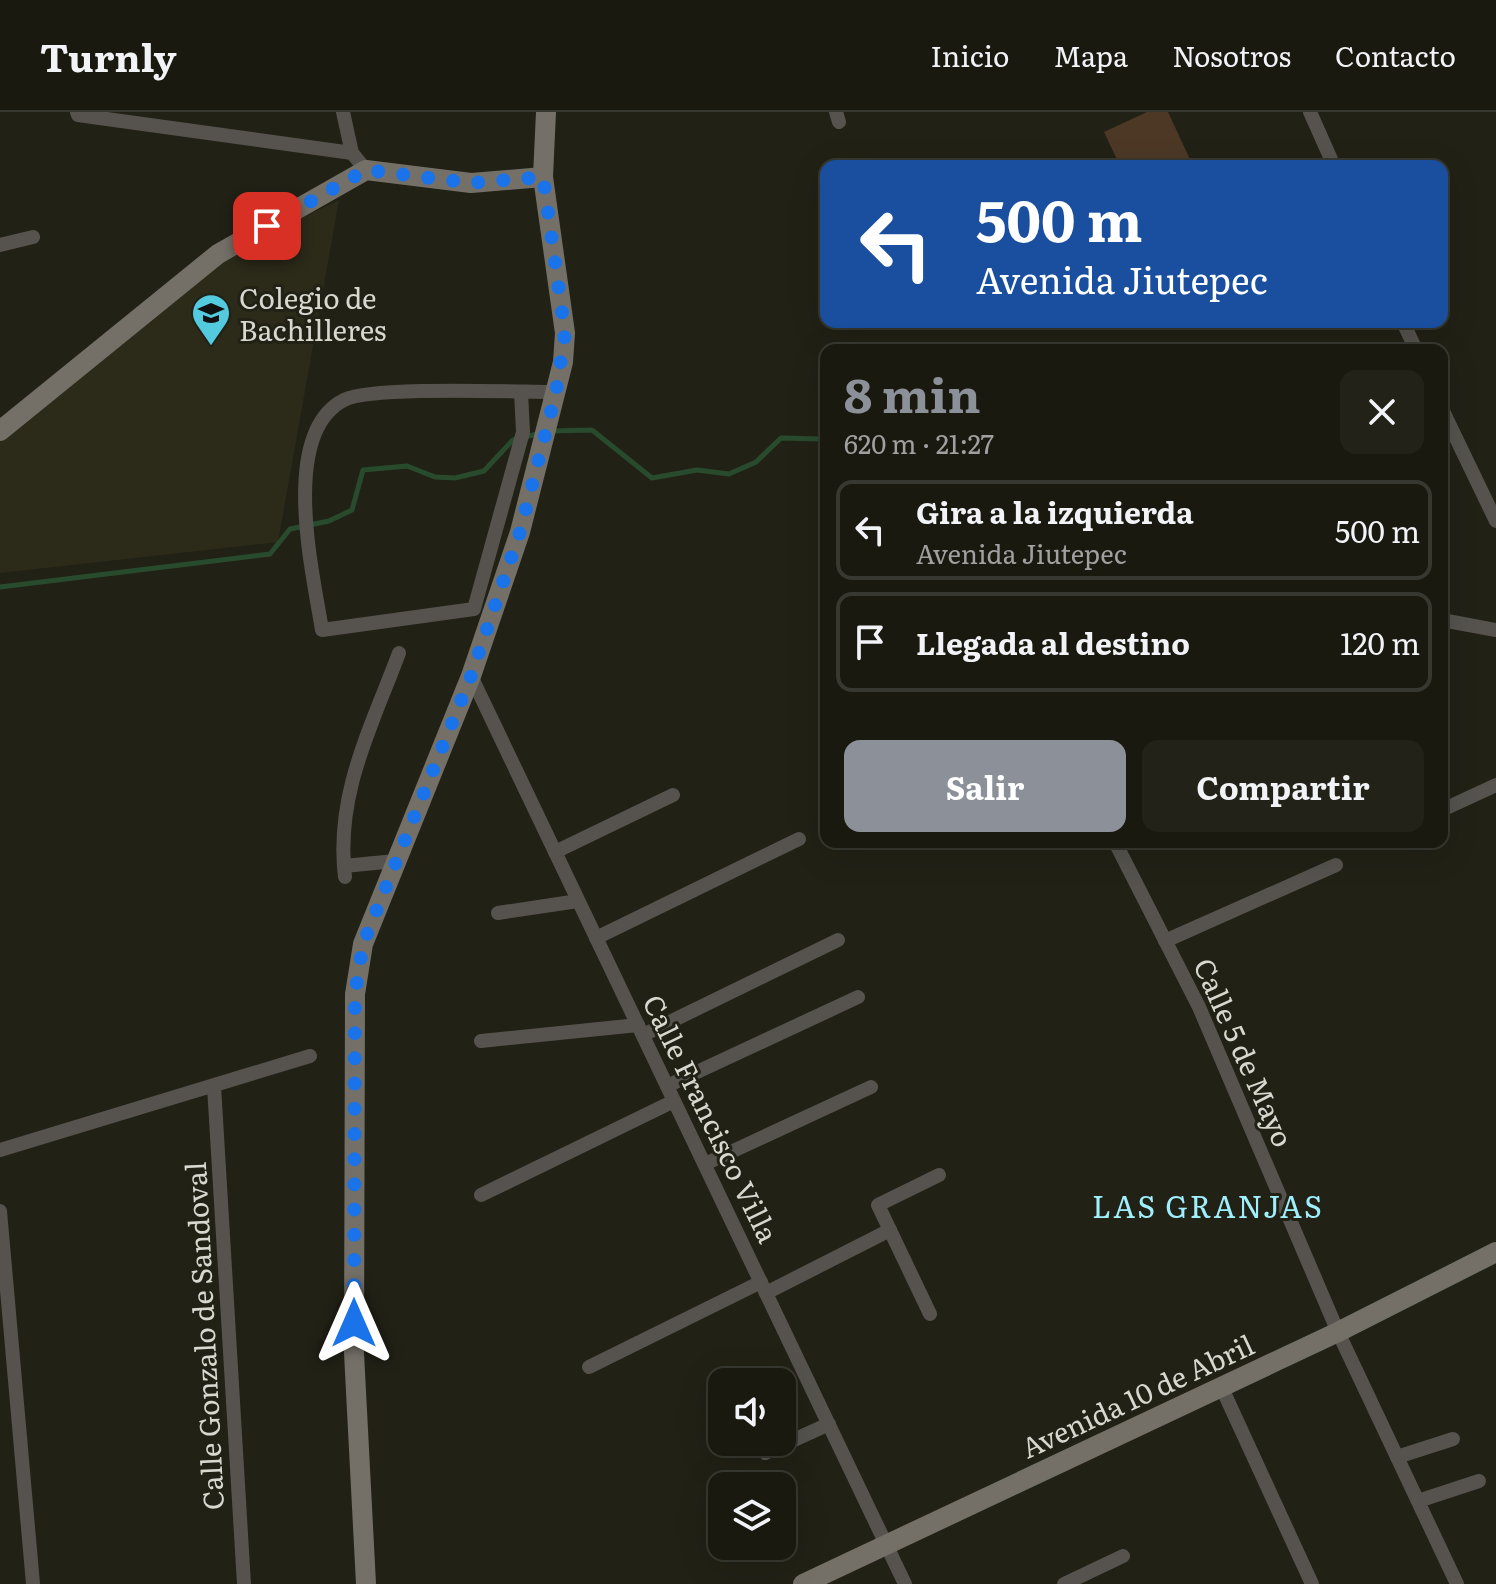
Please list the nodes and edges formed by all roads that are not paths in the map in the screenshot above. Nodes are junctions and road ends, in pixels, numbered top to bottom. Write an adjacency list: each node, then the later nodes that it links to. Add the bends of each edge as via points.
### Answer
1 (77, 112): 5 (street)
2 (343, 112): 5 (street)
3 (546, 112): 8 (street)
4 (1310, 112): 6 (street)
5 (352, 153): 7 (street)
6 (1331, 160)
7 (366, 170): 8 (street, via 471,183); 14 (street, via 218,254)
8 (543, 177): 12 (street, via 565,333)
9 (33, 237): 10 (street)
10 (0, 245)
11 (521, 392): 11 (street, via 523,432 474,609 322,630 303,485 318,426 330,409 363,394); 12 (street)
12 (556, 392): 19 (street, via 520,532)
13 (1448, 421): 15 (street)
14 (0, 431)
15 (1496, 521)
16 (1448, 621): 17 (street)
17 (1496, 630)
18 (399, 653): 26 (street, via 347,793 341,830 344,871)
19 (471, 676): 25 (street, Calle Francisco Villa); 26 (street)
20 (1496, 785): 22 (street)
21 (673, 795): 25 (street)
22 (1448, 807)
23 (799, 839): 30 (street)
24 (1118, 848): 32 (street, Calle 5 de Mayo)
25 (555, 852): 28 (street, Calle Francisco Villa)
26 (395, 861): 63 (street, via 363,944 355,994 354,1353)
27 (1336, 865): 32 (street)
28 (578, 901): 29 (street); 30 (street, Calle Francisco Villa)
29 (498, 913)
30 (596, 938): 34 (street, Calle Francisco Villa)
31 (838, 940): 34 (street)
32 (1165, 941): 50 (street, Calle 5 de Mayo, via 1199,1007)
33 (858, 997): 38 (street)
34 (640, 1030): 35 (street); 38 (street, Calle Francisco Villa)
35 (481, 1041)
36 (310, 1056): 37 (street)
37 (214, 1086): 41 (street); 62 (street, Calle Gonzalo de Sandoval)
38 (667, 1086): 40 (street, Calle Francisco Villa)
39 (871, 1087): 42 (street)
40 (674, 1101): 42 (street, Calle Francisco Villa); 44 (street)
41 (0, 1150)
42 (705, 1164): 48 (street, Calle Francisco Villa)
43 (939, 1175): 46 (street, via 878,1205)
44 (481, 1195)
45 (0, 1211): 61 (street)
46 (890, 1230): 48 (street); 49 (street)
47 (1495, 1254): 50 (street, Avenida 10 de Abril)
48 (764, 1287): 51 (street); 53 (street, Calle Francisco Villa)
49 (930, 1314)
50 (1338, 1332): 52 (street, Avenida 10 de Abril); 56 (street, Calle 5 de Mayo)
51 (589, 1367)
52 (1221, 1386): 59 (street, Avenida 10 de Abril); 67 (street)
53 (829, 1424): 54 (street); 59 (street, Calle Francisco Villa)
54 (796, 1439)
55 (1453, 1439): 56 (street)
56 (1397, 1457): 58 (street, Calle 5 de Mayo)
57 (1479, 1481): 58 (street)
58 (1418, 1501): 68 (street, Calle 5 de Mayo)
59 (887, 1545): 64 (street, Avenida 10 de Abril); 65 (street, Calle Francisco Villa)
60 (1123, 1556): 66 (street)
61 (33, 1584)
62 (244, 1584)
63 (366, 1584)
64 (803, 1584)
65 (905, 1584)
66 (1064, 1584)
67 (1312, 1584)
68 (1457, 1584)

